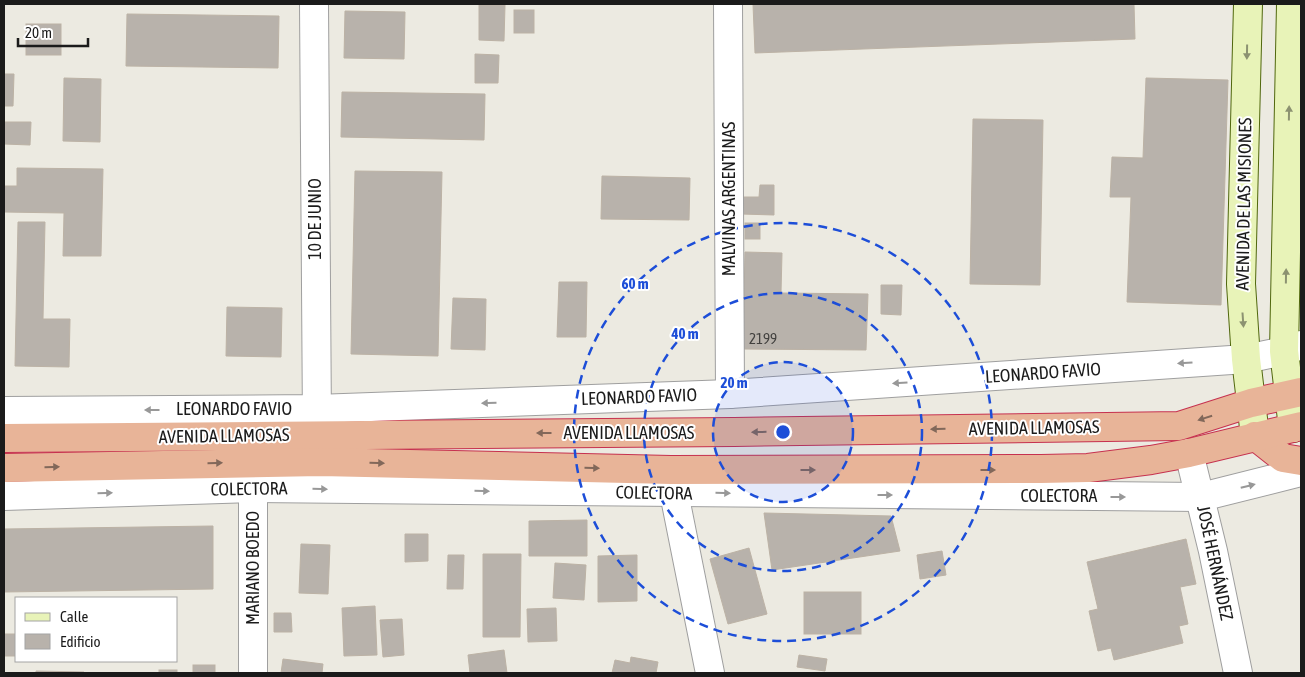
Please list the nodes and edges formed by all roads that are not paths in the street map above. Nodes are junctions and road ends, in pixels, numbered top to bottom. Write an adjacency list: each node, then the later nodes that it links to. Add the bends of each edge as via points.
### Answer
1 (314, 4): 10 (street, 10 DE JUNIO)
2 (728, 4): 8 (street, MALVINAS ARGENTINAS)
3 (1248, 4): 6 (main road, AVENIDA DE LAS MISIONES, one-way to 6, via 1241,284)
4 (1291, 4): 5 (main road, one-way to 4)
5 (1292, 348): 6 (street, LEONARDO FAVIO); 7 (main road)
6 (1246, 359): 8 (street, LEONARDO FAVIO, one-way to 8); 9 (main road, AVENIDA DE LAS MISIONES)
7 (1295, 393): 9 (highway, AVENIDA LLAMOSAS); 12 (main road)
8 (730, 394): 10 (street, LEONARDO FAVIO, one-way to 10)
9 (1251, 404): 13 (highway, AVENIDA LLAMOSAS, one-way to 13, via 1179,426); 14 (main road, AVENIDA DE LAS MISIONES)
10 (316, 408): 11 (street, LEONARDO FAVIO, one-way to 11); 13 (street, 10 DE JUNIO)
11 (4, 411)
12 (1297, 427): 14 (highway)
13 (317, 435): 15 (highway, AVENIDA LLAMOSAS)
14 (1255, 436): 16 (highway); 17 (highway, via 1283,458)
15 (4, 438)
16 (1189, 453): 20 (highway, AVENIDA LLAMOSAS, one-way to 16, via 321,462 672,470 1041,470 1088,468); 23 (street, JOSÉ HERNÁNDEZ)
17 (1301, 461)
18 (4, 468): 20 (highway, AVENIDA LLAMOSAS, one-way to 20)
19 (1301, 472): 23 (street, COLECTORA, one-way to 19)
20 (251, 475): 21 (street, COLECTORA, one-way to 21); 22 (street, COLECTORA, one-way to 20); 24 (street, MARIANO BOEDO)
21 (674, 493): 23 (street, COLECTORA, one-way to 23); 25 (street)
22 (4, 496)
23 (1200, 498): 26 (street, JOSÉ HERNÁNDEZ)
24 (253, 673)
25 (710, 673)
26 (1238, 673)

